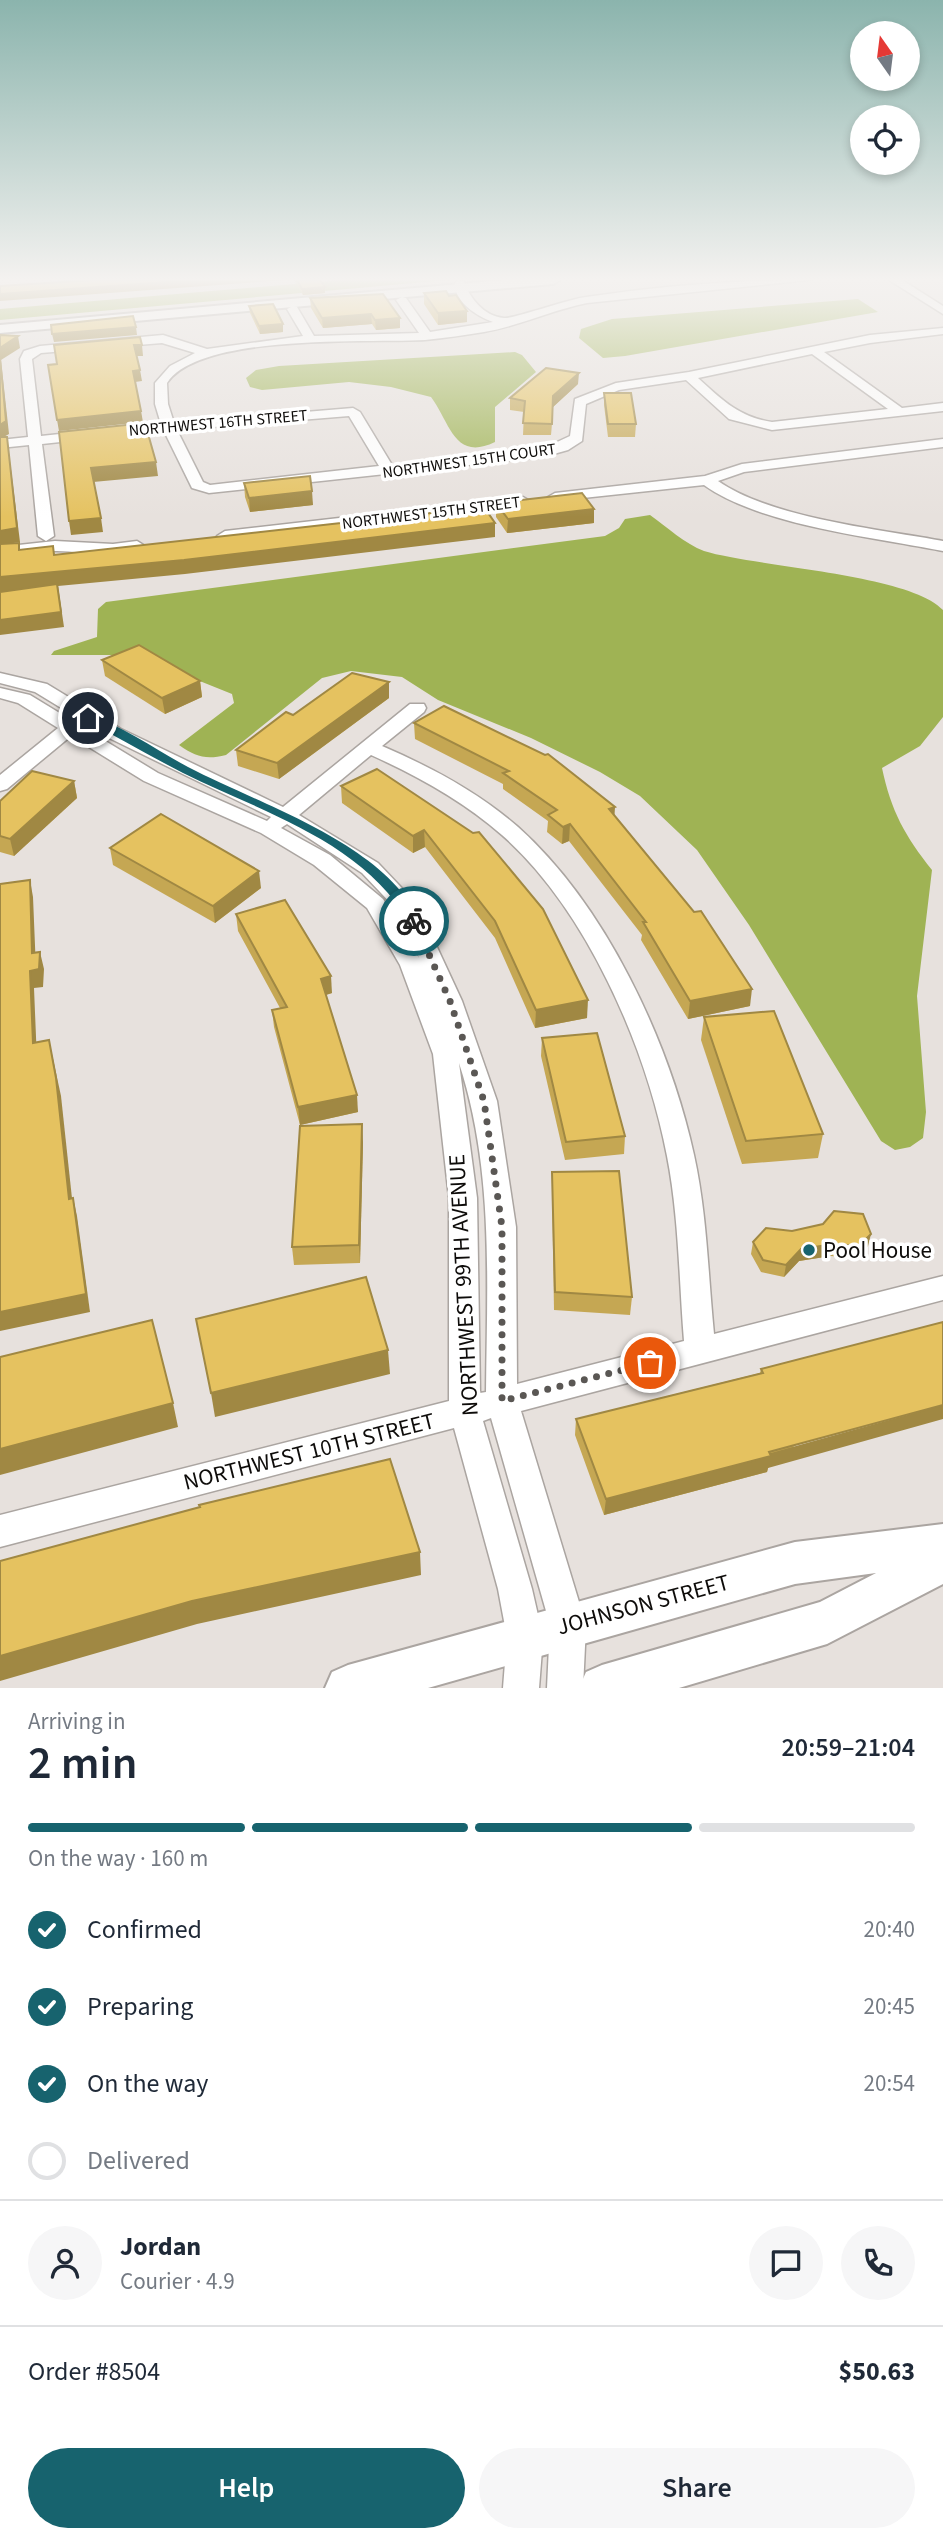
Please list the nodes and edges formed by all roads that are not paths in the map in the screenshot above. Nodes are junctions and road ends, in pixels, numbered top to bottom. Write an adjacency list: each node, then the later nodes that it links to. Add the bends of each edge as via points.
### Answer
1 (26, 359): 9 (street)
2 (194, 359): 8 (street, via 160,383)
3 (767, 359): 5 (street)
4 (826, 359): 7 (street)
5 (689, 376): 7 (street, via 736,420 750,424 772,426); 12 (street, NORTHWEST 15TH COURT, via 615,387 580,402 577,438 563,447)
6 (943, 407): 7 (street)
7 (900, 412)
8 (170, 426): 9 (street, NORTHWEST 16TH STREET); 12 (street, NORTHWEST 16TH STREET, via 353,412); 12 (street, NORTHWEST 15TH COURT, via 197,485 209,489)
9 (35, 440): 11 (street, NORTHWEST 16TH STREET); 14 (street)
10 (943, 443): 13 (street, NORTHWEST 15TH STREET, via 742,468)
11 (0, 444)
12 (389, 471)
13 (707, 480): 15 (street, NORTHWEST 15TH STREET); 17 (street, via 715,489 758,506)
14 (46, 536)
15 (210, 538)
16 (155, 544): 18 (street)
17 (943, 546)
18 (0, 552)
19 (0, 678): 22 (street, NORTHWEST 99TH AVENUE, via 41,688)
20 (0, 693): 23 (street, NORTHWEST 99TH AVENUE, via 24,699)
21 (416, 708): 24 (street)
22 (88, 718): 23 (street); 26 (street, NORTHWEST 99TH AVENUE)
23 (70, 728): 25 (street); 26 (street, NORTHWEST 99TH AVENUE, via 151,777)
24 (368, 747): 26 (street); 28 (street, via 455,793 527,848 576,907 620,985 666,1101 682,1167)
25 (0, 786)
26 (277, 822): 29 (street, NORTHWEST 99TH AVENUE, via 370,867 409,909 450,1001 484,1101 502,1227); 30 (street, NORTHWEST 99TH AVENUE, via 375,904 412,965 445,1054 463,1198)
27 (943, 1288): 28 (street, NORTHWEST 10TH STREET)
28 (700, 1350): 29 (street, NORTHWEST 10TH STREET)
29 (502, 1401): 30 (street, NORTHWEST 10TH STREET); 34 (street, NORTHWEST 99TH AVENUE)
30 (465, 1411): 31 (street, NORTHWEST 10TH STREET); 35 (street, NORTHWEST 99TH AVENUE)
31 (0, 1531)
32 (943, 1544): 34 (street, JOHNSON STREET, via 795,1563)
33 (943, 1561): 39 (street, via 827,1622)
34 (568, 1625): 35 (street, JOHNSON STREET); 38 (street, NORTHWEST 99TH AVENUE)
35 (524, 1637): 36 (street, JOHNSON STREET); 37 (street, NORTHWEST 99TH AVENUE)
36 (348, 1688)
37 (521, 1688)
38 (565, 1688)
39 (602, 1688)

